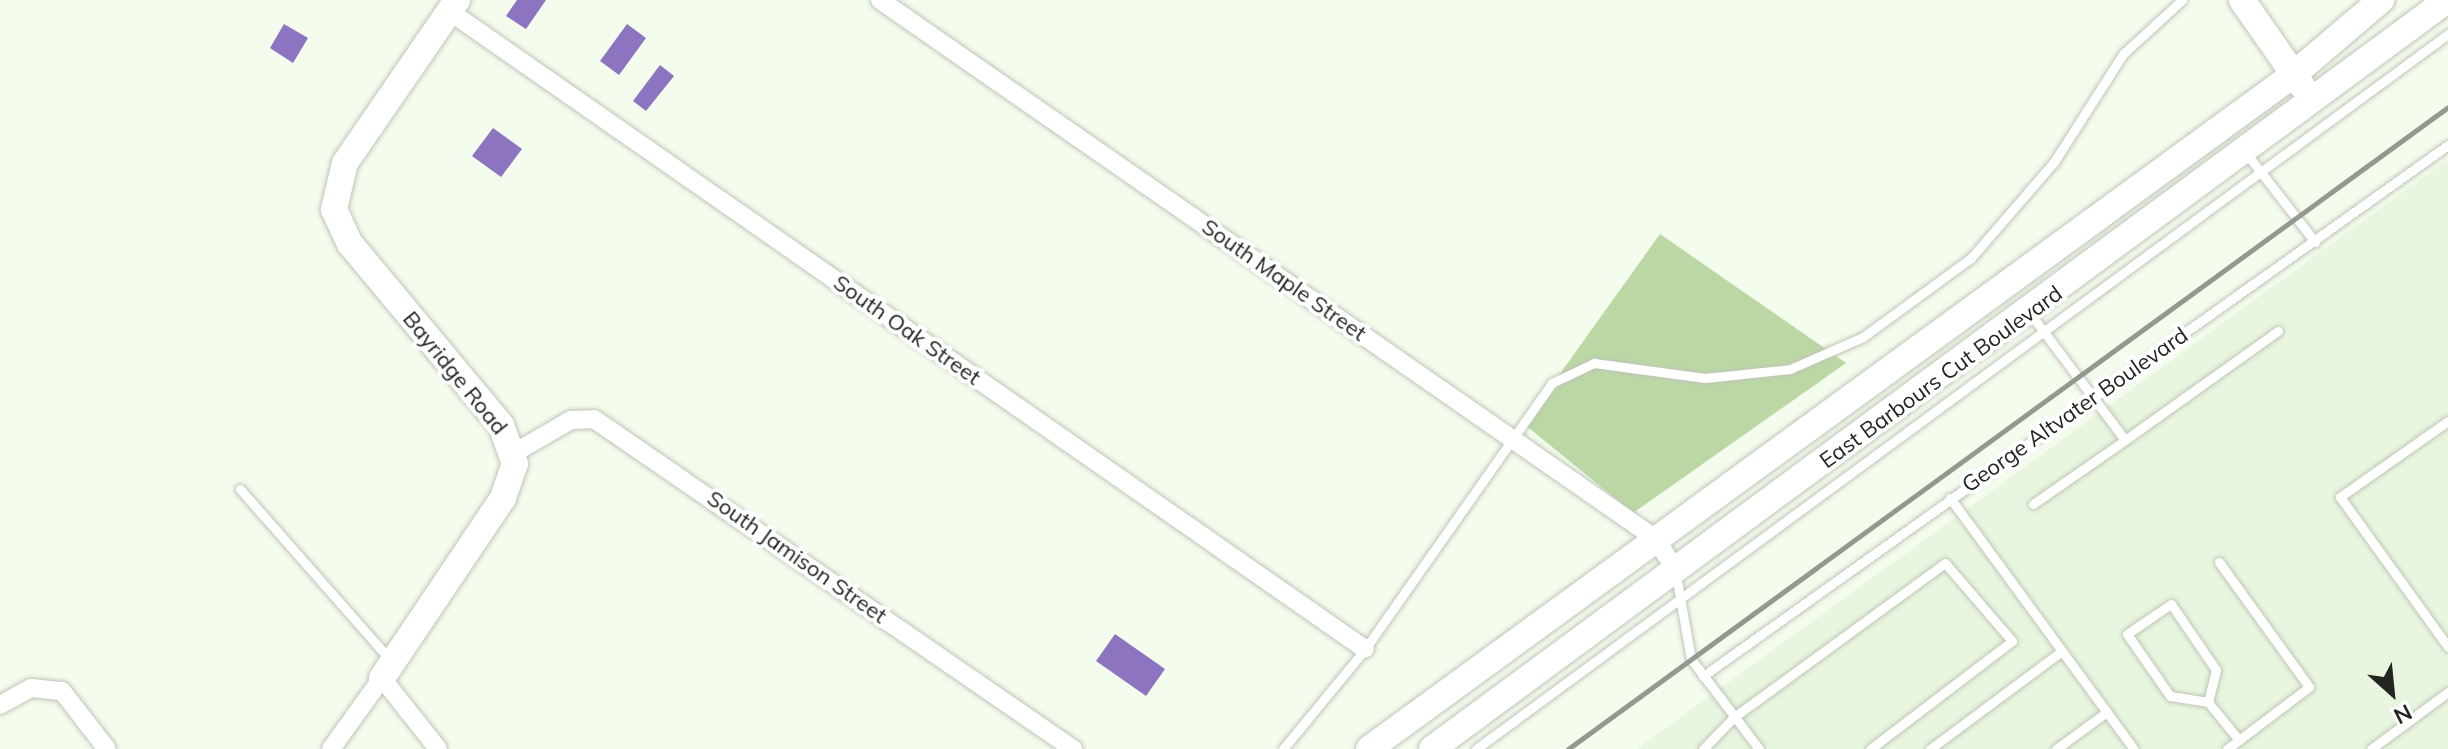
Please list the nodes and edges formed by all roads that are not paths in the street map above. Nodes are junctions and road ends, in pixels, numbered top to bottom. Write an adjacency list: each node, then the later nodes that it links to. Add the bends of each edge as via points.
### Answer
1 (880, 0): 20 (street, South Maple Street)
2 (2182, 0): 20 (lane, via 2123,54 2054,162 1971,258 1863,337 1790,369 1705,378 1594,363 1552,383)
3 (2242, 0): 8 (street)
4 (2381, 0): 8 (street, East Barbours Cut Boulevard)
5 (2447, 0): 9 (street, East Barbours Cut Boulevard)
6 (453, 6): 22 (street, Bayridge Road, via 345,163 334,209 350,244 501,425); 31 (street, South Oak Street)
7 (2448, 34): 11 (lane)
8 (2293, 75): 9 (street); 13 (street, East Barbours Cut Boulevard)
9 (2314, 101): 11 (street, East Barbours Cut Boulevard)
10 (2448, 145): 12 (lane, George Altvater Boulevard)
11 (2254, 163): 12 (lane); 14 (street, East Barbours Cut Boulevard)
12 (2315, 242): 17 (lane, George Altvater Boulevard)
13 (2007, 284): 14 (street); 16 (street, East Barbours Cut Boulevard)
14 (2036, 322): 17 (lane); 18 (street, East Barbours Cut Boulevard); 29 (lane)
15 (2278, 331): 21 (lane)
16 (1875, 380): 18 (street); 26 (street, East Barbours Cut Boulevard)
17 (2094, 395): 21 (lane); 24 (lane, George Altvater Boulevard)
18 (1897, 409): 28 (street, East Barbours Cut Boulevard)
19 (2448, 421): 30 (lane, via 2340,497)
20 (1513, 440): 26 (street, South Maple Street); 31 (lane)
21 (2125, 440): 25 (lane)
22 (514, 453): 33 (street, Bayridge Road, via 503,498); 46 (street, South Jamison Street, via 571,420 594,419)
23 (240, 489): 33 (lane)
24 (1950, 498): 32 (lane); 34 (lane, George Altvater Boulevard)
25 (2033, 504)
26 (1656, 539): 28 (street, South Maple Street); 36 (street, East Barbours Cut Boulevard)
27 (2219, 562): 41 (lane, via 2309,687)
28 (1676, 571): 29 (lane); 42 (street, East Barbours Cut Boulevard)
29 (1680, 601): 34 (lane, via 1688,652); 42 (lane)
30 (2448, 647)
31 (1365, 649): 47 (lane)
32 (2062, 651): 39 (lane); 53 (lane)
33 (387, 670): 44 (street, Bayridge Road); 45 (street)
34 (1703, 676): 40 (lane)
35 (2448, 692): 57 (lane)
36 (1438, 699): 42 (street); 48 (street, East Barbours Cut Boulevard)
37 (2208, 702): 37 (lane, via 2216,670 2171,604 2127,634 2170,696); 41 (lane)
38 (0, 705): 43 (street, via 31,688 62,691)
39 (2107, 712): 54 (lane); 55 (lane)
40 (1734, 717): 50 (lane); 51 (lane); 52 (lane, via 1945,563 2012,641)
41 (2239, 740): 56 (lane)
42 (1469, 742): 49 (street, East Barbours Cut Boulevard)
43 (107, 749)
44 (331, 749)
45 (438, 749)
46 (1073, 749)
47 (1283, 749)
48 (1369, 749)
49 (1432, 749)
50 (1703, 749)
51 (1759, 749)
52 (1870, 749)
53 (1930, 749)
54 (2056, 749)
55 (2134, 749)
56 (2227, 749)
57 (2371, 749)

